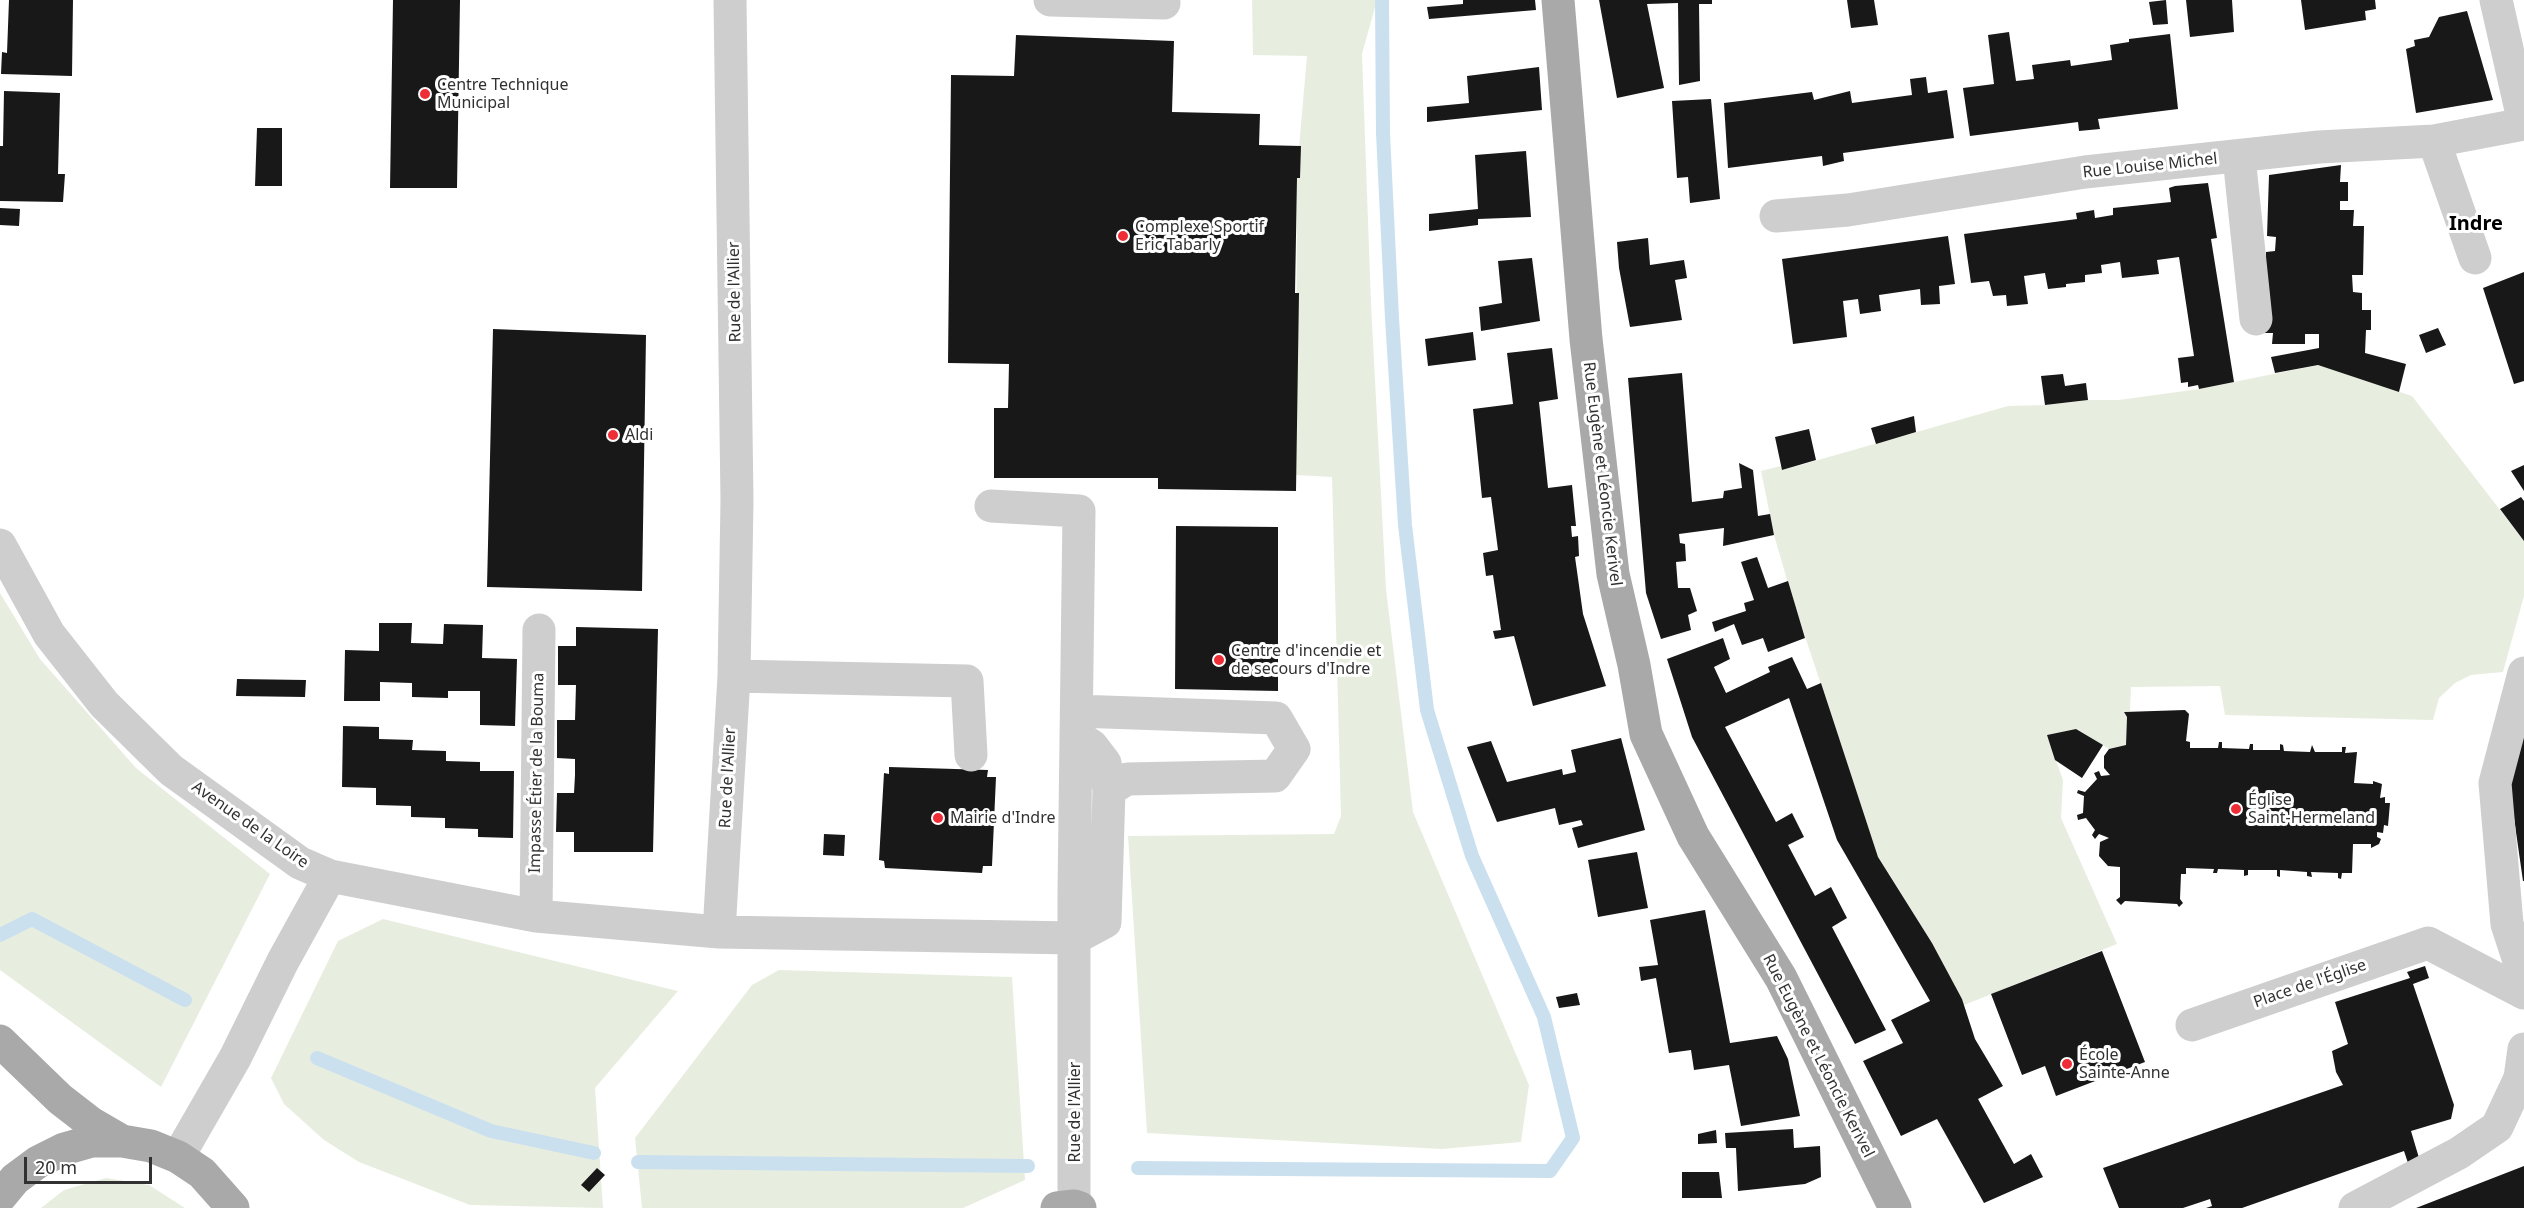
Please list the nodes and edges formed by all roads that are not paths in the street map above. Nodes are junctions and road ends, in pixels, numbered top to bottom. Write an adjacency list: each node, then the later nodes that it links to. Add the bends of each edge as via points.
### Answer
1 (730, 0): 16 (street, Rue de l'Allier, via 736,489)
2 (1050, 0): 5 (street)
3 (1558, 0): 34 (main road, Rue Eugène et Léoncie Kerivel, via 1586,339 1613,574 1646,734 1694,836 1781,978)
4 (2496, 0): 6 (street)
5 (1164, 3)
6 (2524, 124): 7 (street, Rue Louise Michel)
7 (2434, 141): 8 (street, Rue Louise Michel, via 2319,147); 10 (street)
8 (2239, 158): 9 (street, Rue Louise Michel, via 2085,172 1848,210); 11 (street)
9 (1776, 216)
10 (2475, 258)
11 (2256, 319)
12 (991, 506): 17 (street, Rue de l'Allier, via 1079,511)
13 (0, 545): 20 (street, Avenue de la Loire, via 49,634 104,704 171,770 300,863)
14 (539, 630): 21 (street, Impasse Étier de la Bouma)
15 (2524, 673): 24 (street, via 2495,783 2507,924)
16 (734, 676): 18 (street, via 967,681); 22 (street, Rue de l'Allier)
17 (1077, 723): 19 (street, via 1106,763); 19 (street, via 1276,718 1294,749 1275,776 1127,779); 23 (street, Rue de l'Allier)
18 (971, 755)
19 (1109, 790): 23 (street, via 1105,921)
20 (330, 876): 21 (street, Avenue de la Loire); 30 (street)
21 (536, 916): 22 (street, Avenue de la Loire)
22 (719, 932): 23 (street)
23 (1075, 939): 32 (street, Rue de l'Allier)
24 (2524, 976)
25 (2524, 993): 26 (street, Place de l'Église, via 2428,944)
26 (2192, 1026)
27 (0, 1041): 29 (main road, via 68,1105)
28 (2524, 1049): 35 (street, via 2520,1078 2497,1127 2459,1153)
29 (122, 1141): 30 (main road, via 151,1146); 31 (main road, via 92,1142 64,1149)
30 (178, 1157): 33 (main road, via 202,1173)
31 (2, 1184)
32 (1070, 1207)
33 (233, 1208)
34 (1895, 1208)
35 (2355, 1208)

